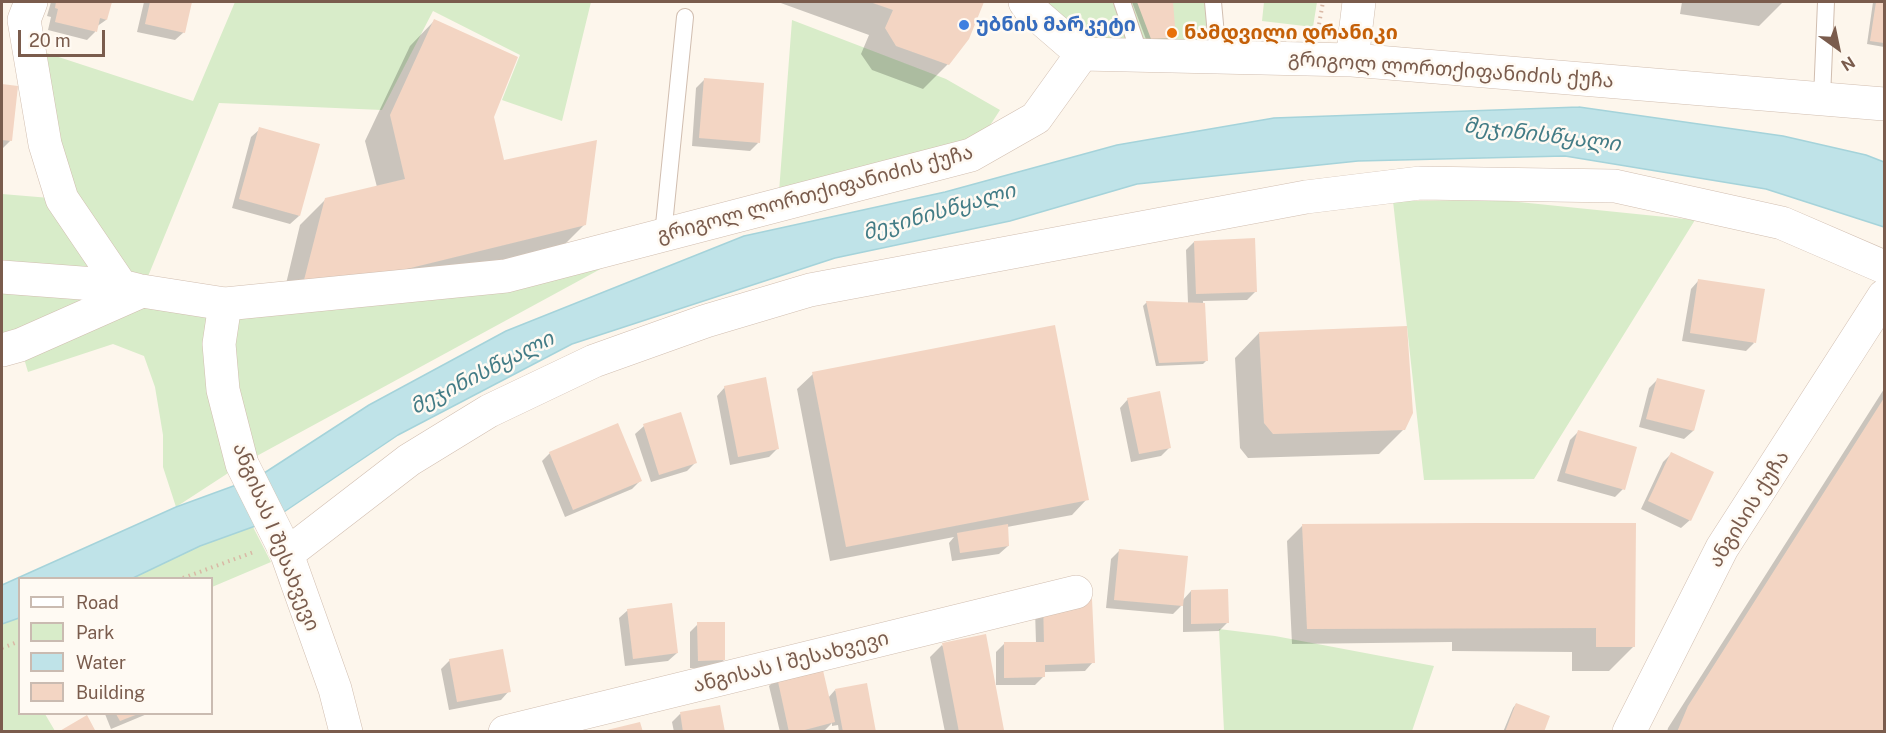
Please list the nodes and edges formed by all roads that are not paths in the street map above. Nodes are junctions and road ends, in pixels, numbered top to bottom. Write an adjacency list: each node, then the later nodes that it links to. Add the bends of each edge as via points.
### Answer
1 (31, 2): 17 (street, via 24,20 45,144 62,199)
2 (1025, 2): 8 (street)
3 (1122, 2): 9 (lane)
4 (1213, 2): 10 (lane)
5 (1359, 2): 11 (street)
6 (1826, 2): 12 (lane)
7 (685, 17): 14 (lane)
8 (1082, 54): 9 (street, გრიგოლ ლორთქიფანიძის ქუჩა); 14 (street, გრიგოლ ლორთქიფანიძის ქუჩა, via 1036,118 971,155)
9 (1140, 55): 10 (street, გრიგოლ ლორთქიფანიძის ქუჩა)
10 (1218, 57): 11 (street, გრიგოლ ლორთქიფანიძის ქუჩა)
11 (1352, 60): 12 (street, გრიგოლ ლორთქიფანიძის ქუჩა)
12 (1822, 98): 13 (street, გრიგოლ ლორთქიფანიძის ქუჩა)
13 (1884, 104)
14 (663, 235): 19 (street, გრიგოლ ლორთქიფანიძის ქუჩა, via 506,276)
15 (1884, 267): 21 (street, via 1782,223 1615,186 1420,183 1306,197 810,290 706,321 594,361 489,411 409,460)
16 (2, 277): 17 (street, გრიგოლ ლორთქიფანიძის ქუჩა)
17 (132, 289): 19 (street, გრიგოლ ლორთქიფანიძის ქუჩა); 20 (street, via 20,345)
18 (1884, 296): 25 (street, ანგისის ქუჩა, via 1722,548)
19 (225, 304): 21 (street, ანგისას I შესახვევი, via 219,344 224,390 242,464)
20 (2, 350)
21 (287, 554): 23 (street, ანგისას I შესახვევი, via 335,689)
22 (1076, 592): 24 (street, ანგისას I შესახვევი)
23 (346, 732)
24 (505, 732)
25 (1629, 732)

